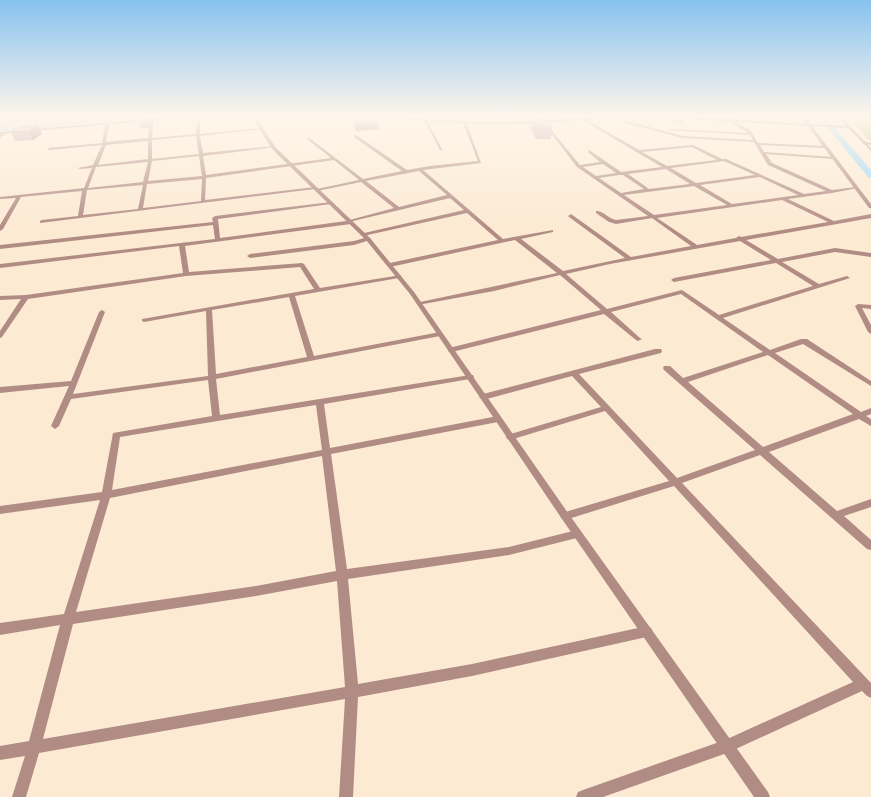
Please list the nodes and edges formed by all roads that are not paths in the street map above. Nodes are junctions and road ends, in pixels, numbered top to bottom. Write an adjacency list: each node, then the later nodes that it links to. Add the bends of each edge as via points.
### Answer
1 (101, 153): 21 (street)
2 (150, 153): 18 (street)
3 (217, 153): 15 (street)
4 (279, 153): 22 (street)
5 (328, 153): 17 (street)
6 (379, 153): 27 (street)
7 (477, 153): 26 (street, via 480,162)
8 (568, 153): 23 (street)
9 (592, 153): 20 (street)
10 (642, 153): 25 (street)
11 (708, 153): 19 (street)
12 (764, 153): 39 (street, via 770,164)
13 (767, 153): 16 (street)
14 (829, 153): 16 (street)
15 (201, 155): 18 (street); 30 (street)
16 (833, 158): 35 (street)
17 (335, 159): 22 (street); 32 (street)
18 (150, 160): 21 (street); 33 (street)
19 (722, 160): 25 (street); 29 (street)
20 (604, 162): 23 (street); 28 (street)
21 (96, 166): 24 (street); 37 (street)
22 (292, 166): 30 (street); 36 (street)
23 (579, 166): 31 (street)
24 (80, 168)
25 (666, 168): 28 (street); 34 (street)
26 (420, 169): 27 (street); 41 (street)
27 (406, 172): 32 (street)
28 (622, 174): 31 (street); 38 (street)
29 (760, 176): 34 (street); 42 (street)
30 (204, 177): 33 (street); 46 (street)
31 (595, 177): 40 (street)
32 (362, 181): 36 (street); 50 (street)
33 (144, 184): 37 (street); 51 (street)
34 (694, 184): 38 (street); 48 (street)
35 (856, 188): 39 (street); 49 (street)
36 (316, 189): 46 (street); 47 (street)
37 (85, 190): 43 (street); 56 (street)
38 (648, 190): 40 (street)
39 (832, 192): 42 (street)
40 (620, 194): 57 (street)
41 (450, 196): 50 (street); 52 (street)
42 (804, 196): 45 (street)
43 (19, 197): 44 (street); 62 (street)
44 (0, 198)
45 (784, 198): 48 (street); 60 (street)
46 (203, 202): 51 (street)
47 (331, 203): 58 (street); 61 (street, via 215,218)
48 (732, 206): 57 (street)
49 (871, 207)
50 (398, 209): 58 (street)
51 (140, 210): 56 (street)
52 (466, 211): 64 (street); 68 (street)
53 (598, 212): 57 (street, via 611,222)
54 (571, 216): 74 (street)
55 (871, 216): 60 (street)
56 (80, 217): 59 (street)
57 (652, 217): 70 (street)
58 (350, 221): 64 (street); 67 (street)
59 (42, 222)
60 (834, 222): 66 (street)
61 (216, 223): 67 (street); 71 (street)
62 (0, 229)
63 (551, 231): 65 (street)
64 (366, 236): 73 (street, via 354,243); 76 (street)
65 (516, 238): 68 (street); 78 (street)
66 (738, 238): 70 (street); 75 (street)
67 (218, 240): 69 (street)
68 (501, 240): 76 (street)
69 (182, 244): 77 (street); 79 (street)
70 (695, 246): 74 (street)
71 (0, 247)
72 (871, 255): 75 (street, via 835,250)
73 (250, 256)
74 (629, 258): 78 (street)
75 (775, 262): 82 (street); 83 (street)
76 (390, 265): 80 (street)
77 (0, 266)
78 (560, 272): 88 (street); 91 (street)
79 (186, 274): 84 (street, via 302,265); 86 (street)
80 (399, 276): 84 (street); 88 (street)
81 (847, 278): 83 (street)
82 (674, 280)
83 (818, 286): 93 (street)
84 (318, 290): 85 (street)
85 (292, 295): 90 (street); 102 (street)
86 (26, 297): 87 (street); 97 (street)
87 (0, 298)
88 (420, 304): 96 (street)
89 (871, 307): 95 (street, via 858,306)
90 (209, 309): 94 (street); 105 (street)
91 (605, 311): 93 (street, via 682,292); 98 (street); 99 (street)
92 (102, 312): 108 (street)
93 (718, 317): 101 (street)
94 (144, 320)
95 (871, 332)
96 (440, 334): 99 (street); 102 (street)
97 (0, 336)
98 (638, 339)
99 (452, 350): 106 (street)
100 (658, 351): 104 (street)
101 (768, 352): 107 (street); 109 (street, via 804,341); 116 (street)
102 (312, 358): 105 (street)
103 (667, 368): 107 (street)
104 (574, 373): 112 (street); 114 (street)
105 (212, 377): 111 (street); 117 (street)
106 (470, 377): 112 (street); 113 (street)
107 (682, 381): 122 (street)
108 (74, 383): 110 (street); 111 (street)
109 (871, 384)
110 (0, 390)
111 (68, 397): 120 (street)
112 (483, 397): 118 (street)
113 (320, 402): 117 (street); 123 (street)
114 (607, 408): 121 (street); 124 (street)
115 (871, 411): 116 (street)
116 (860, 414): 119 (street); 122 (street)
117 (216, 419): 125 (street, via 116,435)
118 (498, 419): 121 (street); 123 (street)
119 (871, 422)
120 (55, 426)
121 (510, 437): 129 (street)
122 (761, 450): 124 (street); 128 (street)
123 (327, 453): 125 (street); 132 (street)
124 (674, 483): 129 (street); 136 (street)
125 (106, 495): 127 (street); 133 (street)
126 (871, 503): 128 (street)
127 (0, 510)
128 (836, 515): 131 (street)
129 (565, 516): 130 (street)
130 (577, 534): 132 (street, via 509,551); 135 (street)
131 (871, 546)
132 (342, 575): 133 (street, via 256,591); 137 (street)
133 (68, 619): 134 (street); 139 (street)
134 (0, 629)
135 (647, 632): 137 (street, via 472,670); 138 (street)
136 (867, 688): 138 (street)
137 (352, 692): 139 (street); 142 (street)
138 (727, 746): 143 (street); 144 (street)
139 (34, 747): 140 (street); 141 (street)
140 (0, 753)
141 (19, 797)
142 (346, 797)
143 (583, 797)
144 (763, 797)

